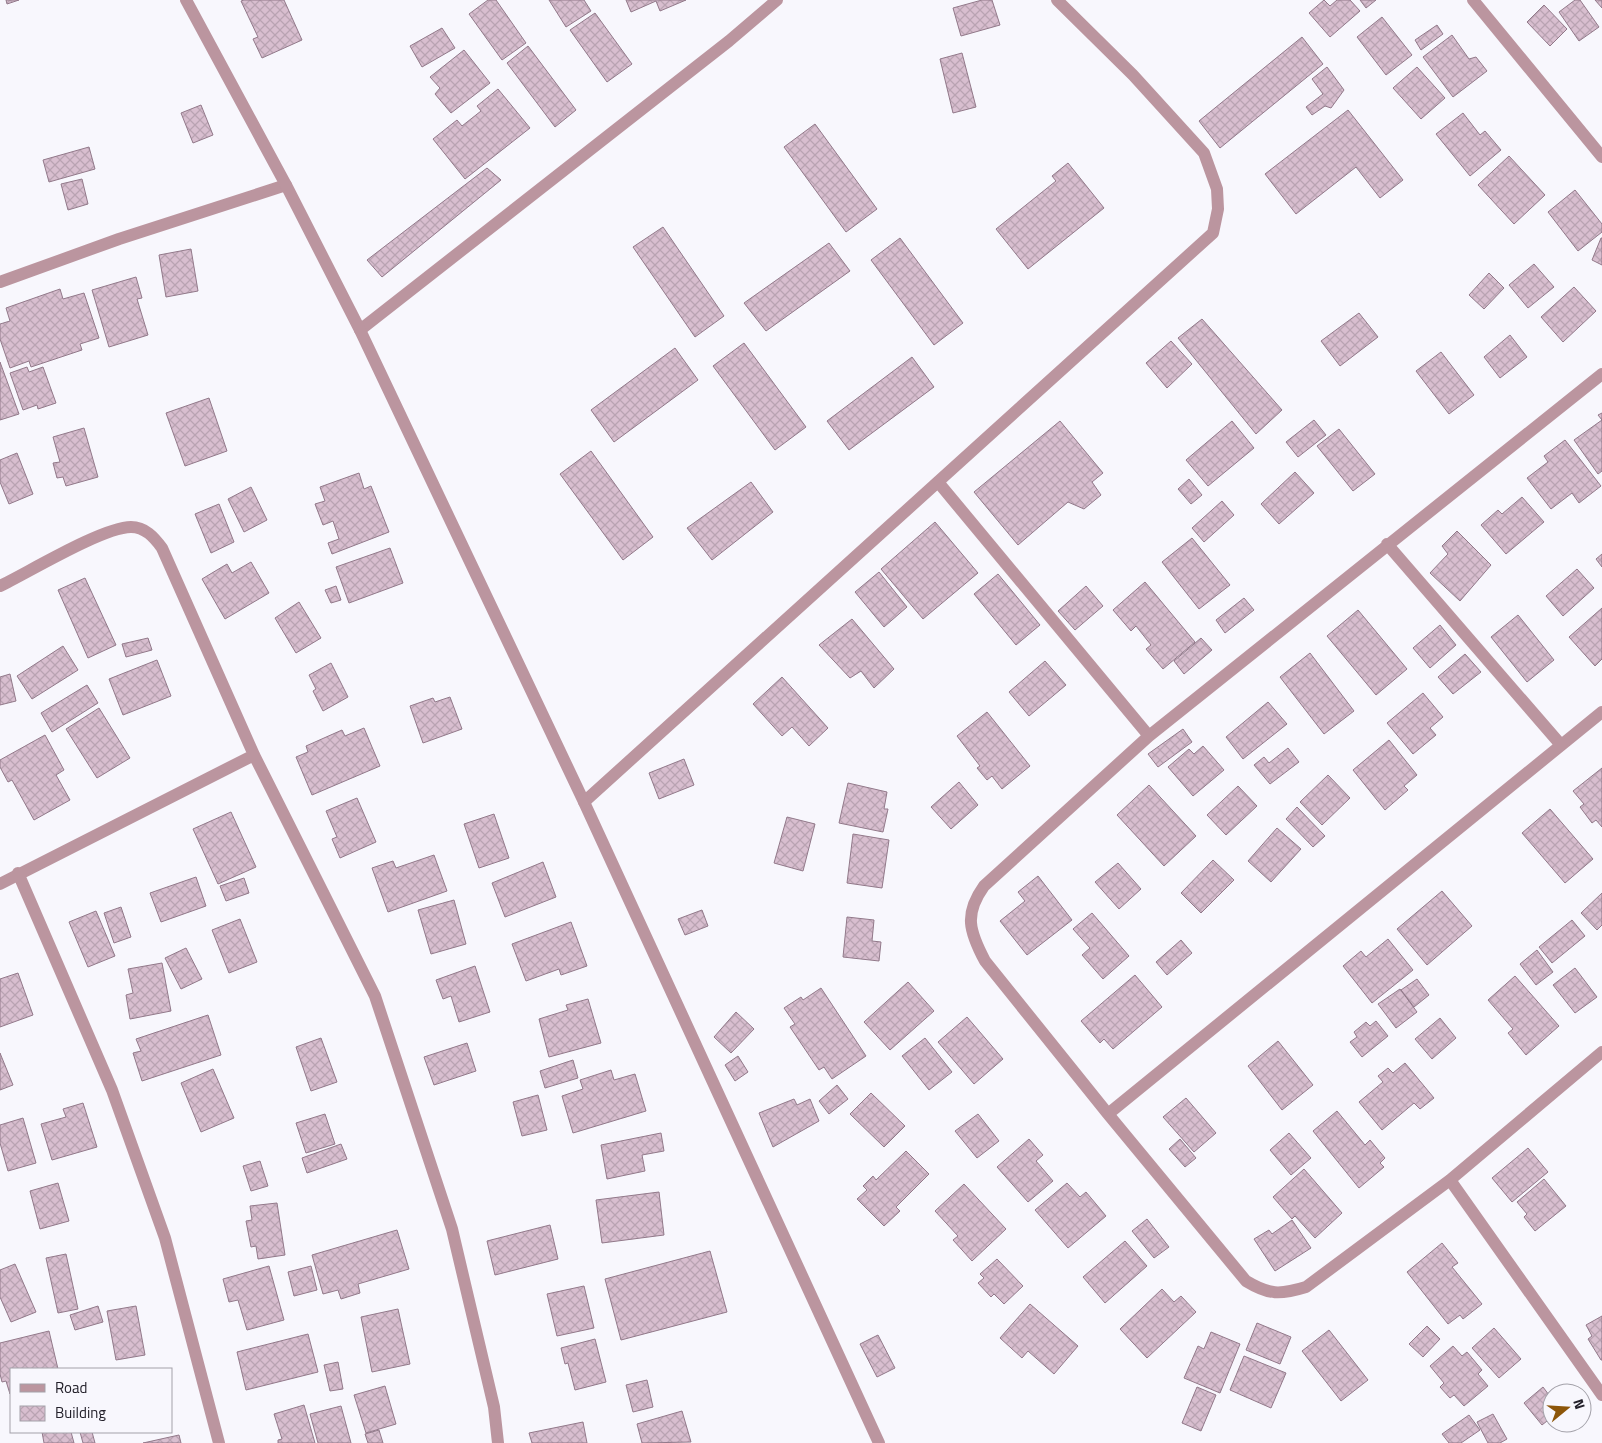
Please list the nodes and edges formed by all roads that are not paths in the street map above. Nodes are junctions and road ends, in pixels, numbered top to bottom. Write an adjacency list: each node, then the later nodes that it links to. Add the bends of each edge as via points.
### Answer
1 (186, 0): 6 (street)
2 (777, 0): 8 (street, via 729,42)
3 (1057, 0): 10 (street, via 1133,75 1204,153 1217,189 1218,209 1213,233)
4 (1473, 0): 5 (street)
5 (1602, 157)
6 (286, 185): 7 (street); 8 (street)
7 (0, 282)
8 (360, 330): 17 (street)
9 (1602, 374): 11 (street)
10 (938, 482): 14 (street); 17 (street)
11 (1387, 544): 14 (street); 15 (street)
12 (0, 586): 16 (street, via 109,531 132,527 151,533 162,548)
13 (1602, 712): 15 (street)
14 (1149, 736): 21 (street, via 984,886 974,900 970,919 974,940 985,960)
15 (1561, 745): 21 (street)
16 (254, 755): 18 (street); 25 (street, via 375,996 452,1229 494,1407)
17 (584, 802): 26 (street)
18 (18, 874): 19 (street); 24 (street, via 112,1090 165,1238)
19 (0, 884)
20 (1602, 1052): 22 (street)
21 (1108, 1114): 22 (street, via 1246,1281 1263,1291 1285,1294 1306,1287)
22 (1450, 1180): 23 (street)
23 (1602, 1395)
24 (219, 1443)
25 (498, 1443)
26 (880, 1443)

